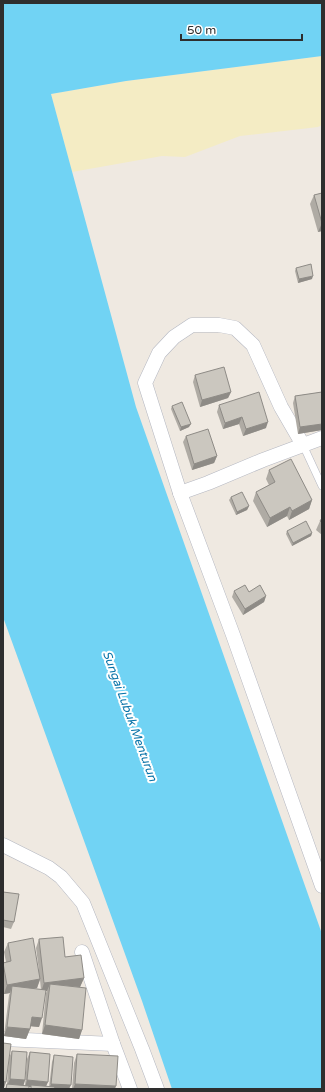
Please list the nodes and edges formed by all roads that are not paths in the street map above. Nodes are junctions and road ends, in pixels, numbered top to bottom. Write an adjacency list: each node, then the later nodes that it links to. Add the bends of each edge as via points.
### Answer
1 (322, 438): 2 (street)
2 (303, 446): 3 (lane); 4 (street); 4 (street, via 253,345 235,328 192,325 174,337 159,354 145,383)
3 (322, 486)
4 (180, 493): 6 (street)
5 (3, 845): 11 (street, via 49,868 61,877 83,903)
6 (322, 886)
7 (82, 952): 9 (street)
8 (3, 1039): 9 (street)
9 (113, 1044): 10 (street)
10 (130, 1089)
11 (157, 1089)

